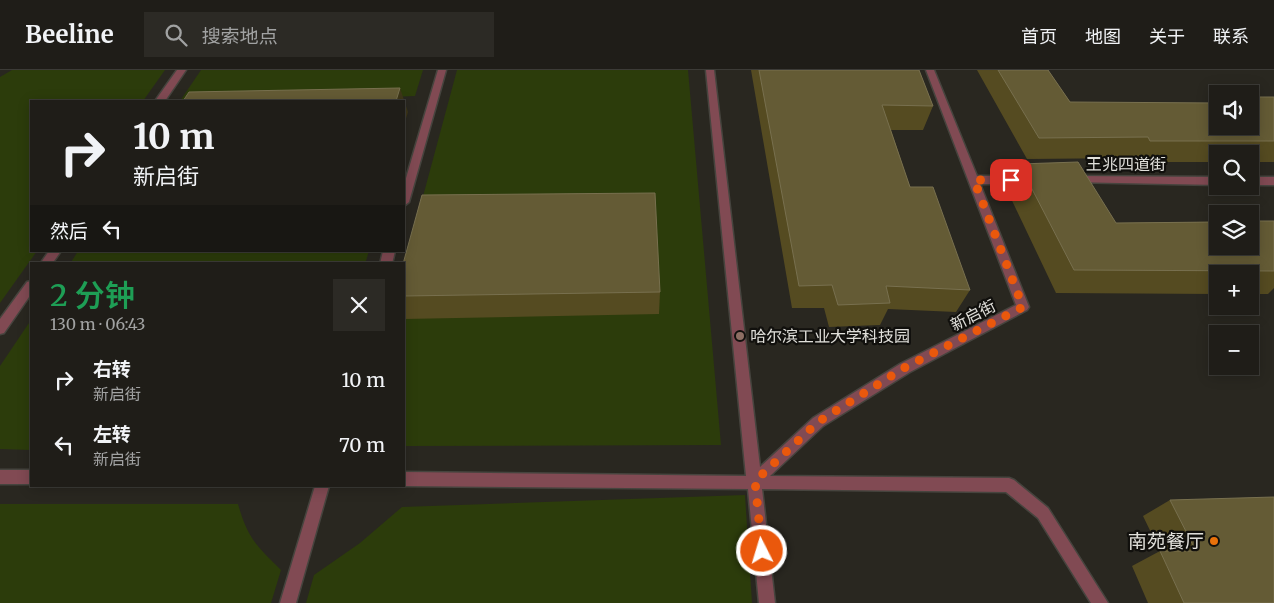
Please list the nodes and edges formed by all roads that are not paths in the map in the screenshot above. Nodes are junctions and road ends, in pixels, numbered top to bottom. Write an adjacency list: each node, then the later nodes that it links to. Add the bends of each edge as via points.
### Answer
1 (182, 70): 5 (street)
2 (442, 70): 12 (street)
3 (710, 70): 18 (street)
4 (930, 70): 6 (street, 新启街)
5 (161, 100)
6 (974, 180): 7 (street); 18 (street, 新启街, via 1023,307 904,368 818,422)
7 (1032, 180)
8 (1061, 180): 9 (street, 王兆四道街)
9 (1209, 181)
10 (1259, 181): 11 (street)
11 (1274, 181)
12 (406, 189)
13 (30, 286): 14 (street)
14 (0, 330)
15 (0, 477): 16 (street)
16 (30, 477)
17 (405, 479): 18 (street)
18 (755, 481): 21 (street); 22 (street, via 1009,485 1043,513)
19 (322, 487): 20 (street)
20 (288, 603)
21 (767, 603)
22 (1100, 603)

